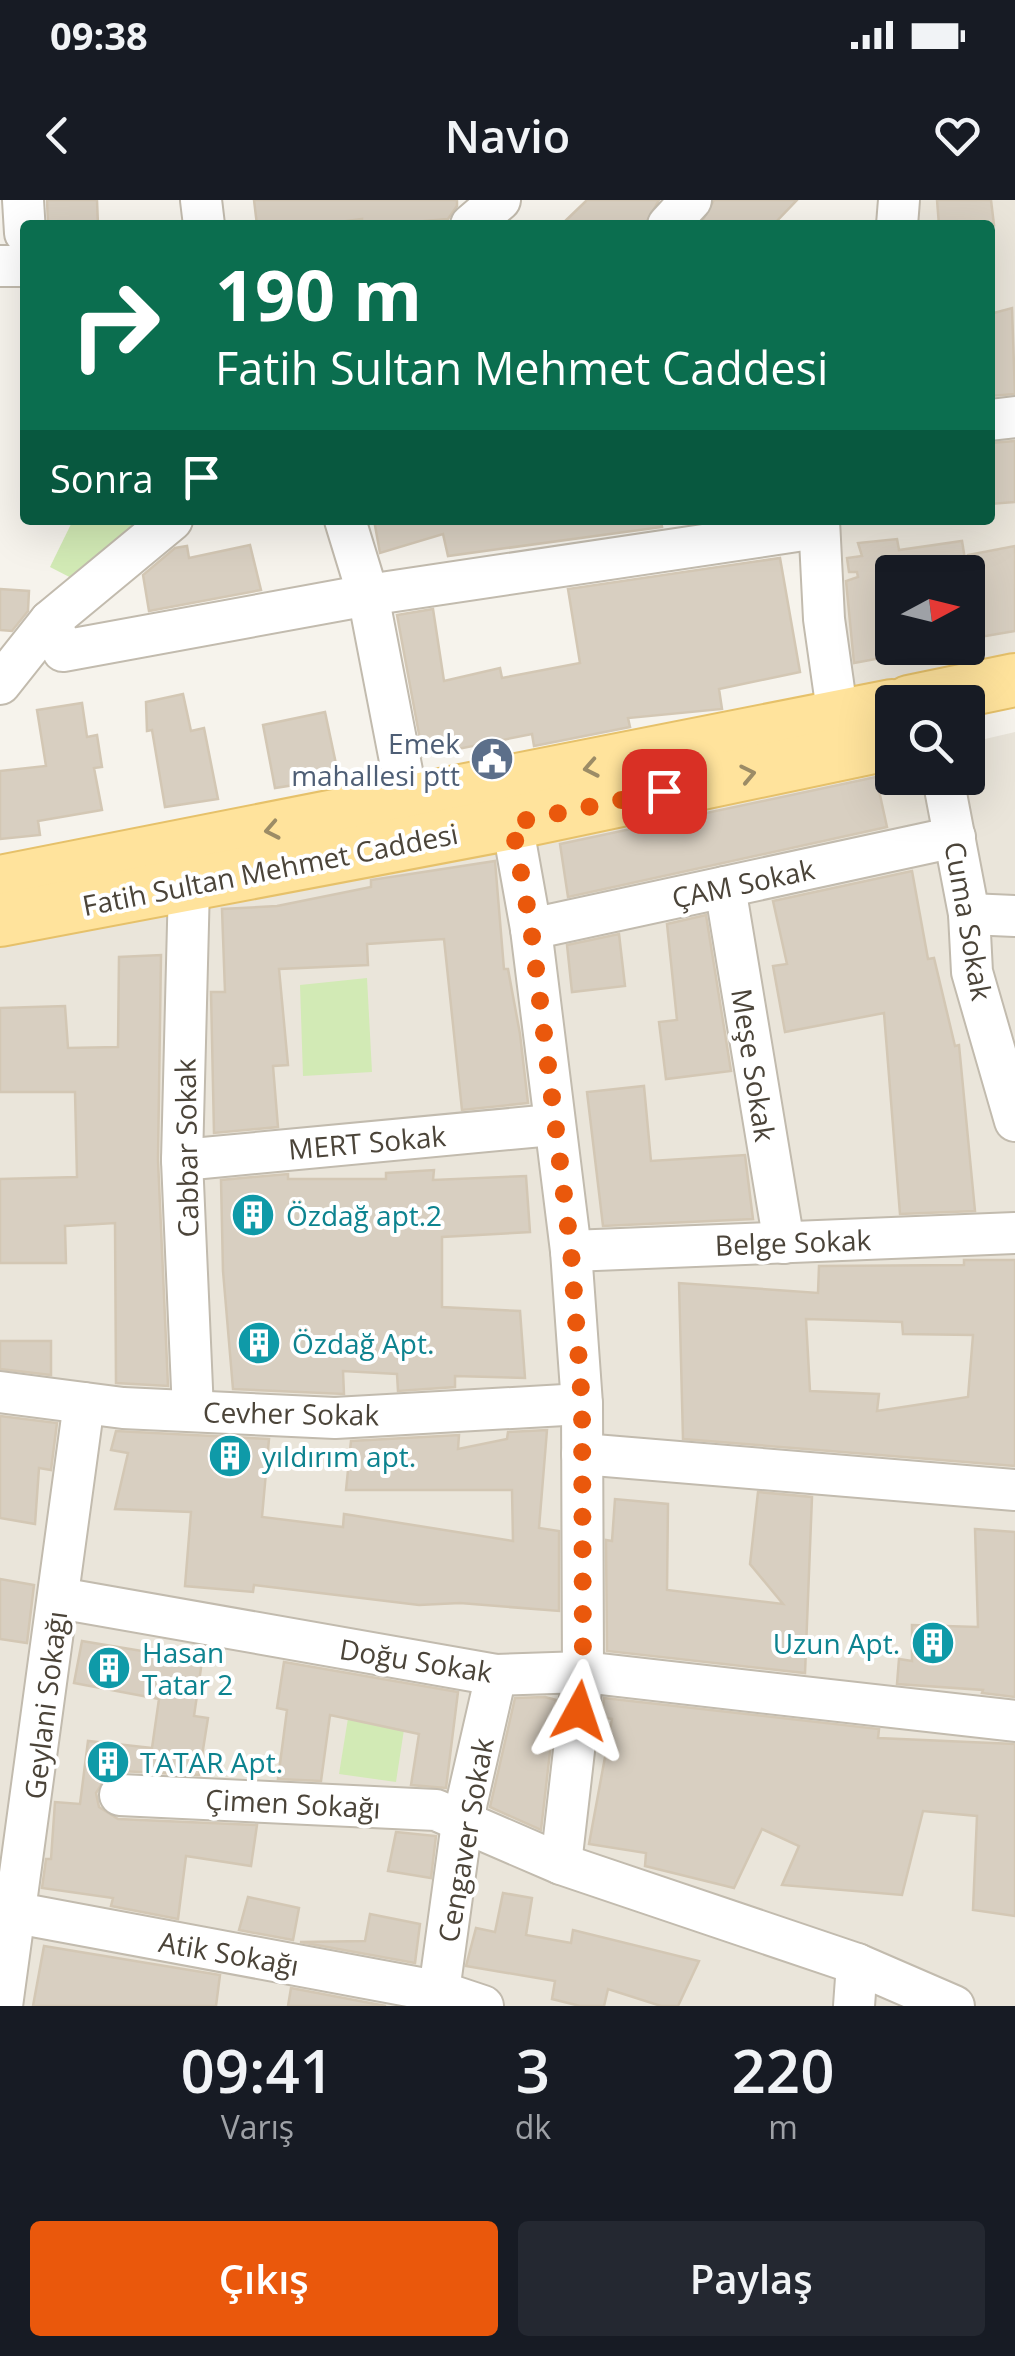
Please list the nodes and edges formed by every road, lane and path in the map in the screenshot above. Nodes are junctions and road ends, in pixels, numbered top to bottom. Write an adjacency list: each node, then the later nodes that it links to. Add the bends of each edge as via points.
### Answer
1 (500, 200): 3 (street)
2 (691, 200): 4 (street)
3 (477, 220)
4 (673, 220)
5 (166, 525): 10 (street)
6 (347, 525): 9 (street)
7 (812, 525): 9 (street)
8 (818, 525): 16 (street)
9 (368, 595): 10 (street, via 64,651); 20 (street)
10 (50, 621): 12 (street)
11 (1015, 680): 13 (main road)
12 (0, 684)
13 (985, 686)
14 (875, 710): 16 (main road, Fatih Sultan Mehmet Caddesi)
15 (1015, 717): 17 (main road)
16 (838, 718): 20 (main road, Fatih Sultan Mehmet Caddesi, one-way to 20)
17 (985, 724)
18 (875, 748): 21 (main road, Fatih Sultan Mehmet Caddesi, one-way to 18)
19 (946, 795): 22 (street, Cuma Sokak)
20 (412, 823): 21 (main road, Fatih Sultan Mehmet Caddesi); 23 (main road, Fatih Sultan Mehmet Caddesi, one-way to 23); 24 (main road, Fatih Sultan Mehmet Caddesi)
21 (512, 823): 29 (street)
22 (954, 837): 25 (street, ÇAM Sokak); 26 (street, Cuma Sokak)
23 (0, 882)
24 (189, 885): 28 (main road, Fatih Sultan Mehmet Caddesi); 32 (street, Cabbar Sokak)
25 (724, 886): 29 (street, ÇAM Sokak); 34 (street, Meşe Sokak)
26 (969, 914): 27 (street); 30 (street, Cuma Sokak, via 972,972)
27 (1015, 916)
28 (0, 920)
29 (531, 928): 31 (street)
30 (1013, 1108)
31 (552, 1125): 32 (street, MERT Sokak); 35 (street)
32 (182, 1160): 39 (street, Cabbar Sokak)
33 (1015, 1232): 34 (street, Belge Sokak)
34 (784, 1243): 35 (street, Belge Sokak)
35 (571, 1251): 38 (street)
36 (0, 1392): 37 (street, Cevher Sokak)
37 (84, 1403): 39 (street, Cevher Sokak); 42 (street, Geylani Sokağı)
38 (582, 1404): 39 (street, Cevher Sokak, via 335,1418); 40 (street)
39 (194, 1412)
40 (582, 1454): 41 (street); 43 (street)
41 (1015, 1490)
42 (58, 1598): 44 (street, Doğu Sokak); 49 (street, Geylani Sokağı)
43 (583, 1672): 44 (street, Doğu Sokak); 45 (street, Doğu Sokak); 48 (street)
44 (496, 1675): 47 (street, Cengaver Sokak)
45 (1015, 1721)
46 (120, 1795): 47 (street, Çimen Sokağı, via 436,1810)
47 (462, 1823): 48 (street, Çimen Sokağı); 51 (street, Cengaver Sokak)
48 (562, 1864): 50 (street, Çimen Sokağı)
49 (17, 1914): 51 (street, Atik Sokağı); 52 (street, Geylani Sokağı)
50 (857, 1964): 54 (street); 55 (street, Çimen Sokağı)
51 (439, 1999): 53 (street, Atik Sokağı)
52 (2, 2006)
53 (483, 2006)
54 (854, 2006)
55 (954, 2006)

